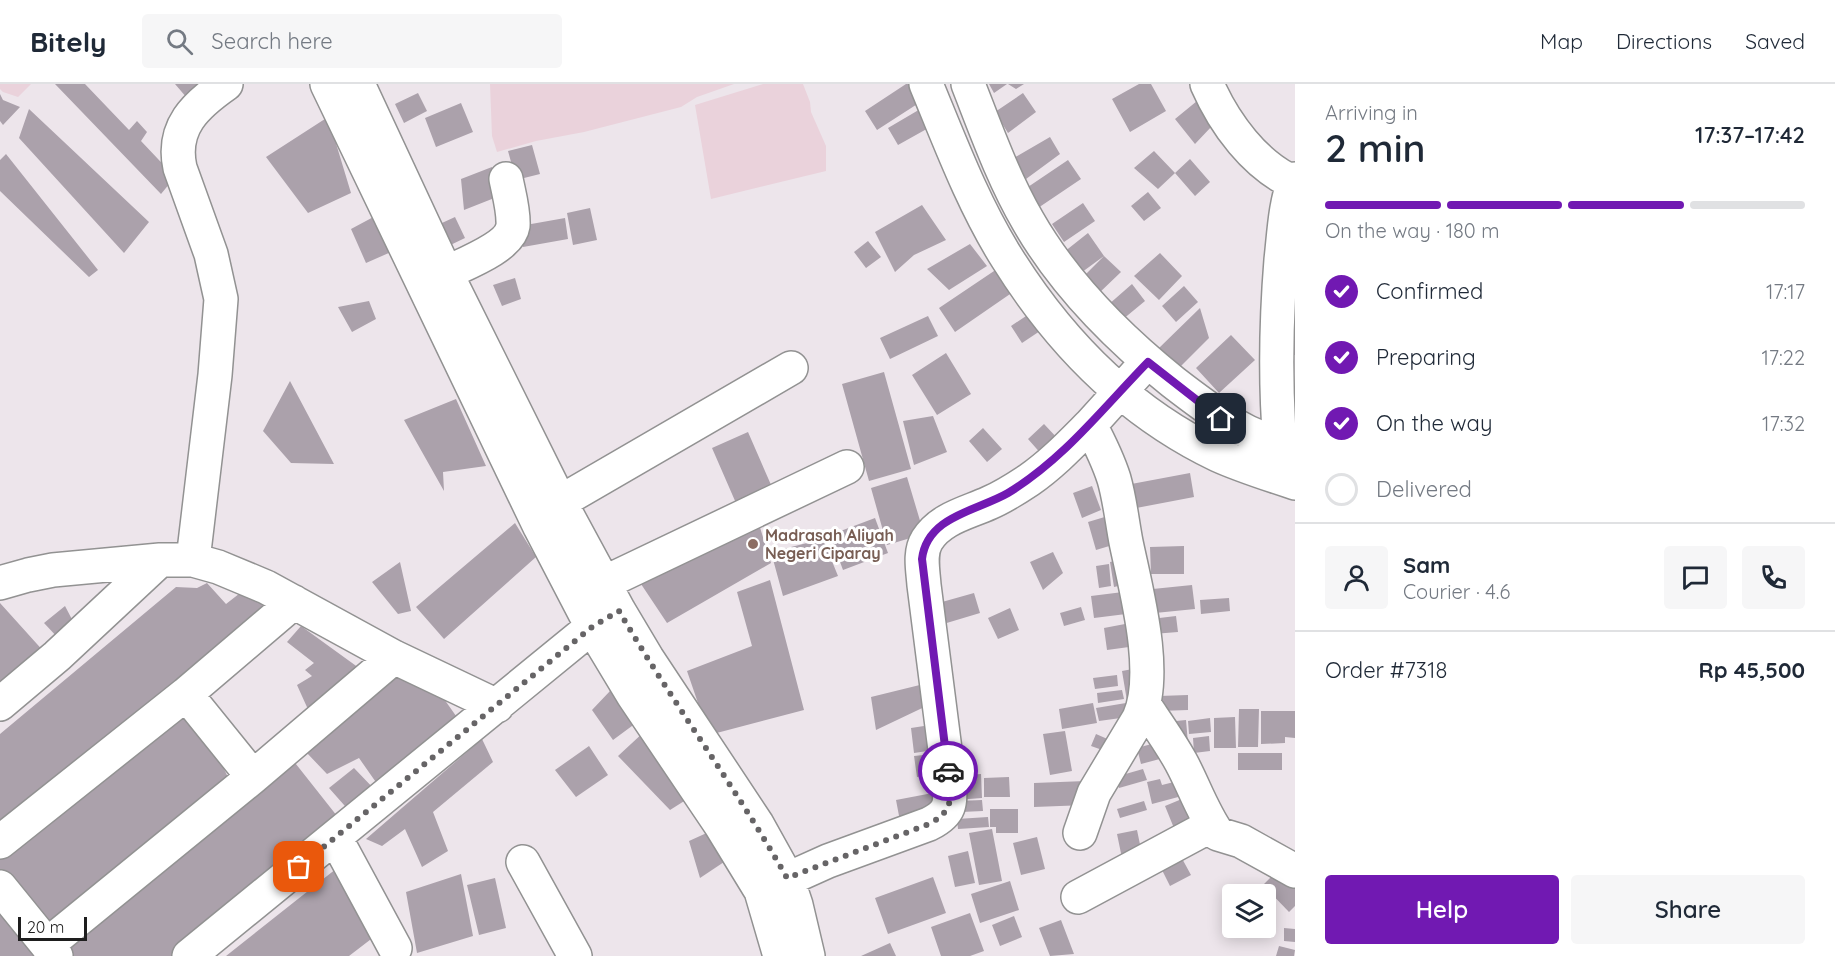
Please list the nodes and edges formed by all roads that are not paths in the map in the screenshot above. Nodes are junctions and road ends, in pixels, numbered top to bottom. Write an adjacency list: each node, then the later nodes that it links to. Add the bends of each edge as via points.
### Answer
1 (226, 84): 21 (street, via 188,117 177,149 211,254 221,299)
2 (327, 84): 8 (street)
3 (358, 84): 8 (street)
4 (926, 84): 7 (street)
5 (968, 84): 7 (street)
6 (1207, 84): 10 (street, via 1240,139 1272,170)
7 (981, 167): 14 (street, via 1106,323)
8 (387, 178): 12 (street); 24 (street, via 540,527)
9 (506, 179): 12 (street, via 513,223 509,235)
10 (1294, 182): 11 (street)
11 (1289, 253): 16 (street, via 1276,345)
12 (446, 273): 19 (street)
13 (791, 368): 19 (street)
14 (1133, 377): 15 (street); 16 (street, via 1252,435); 18 (street, via 1167,427 1217,455)
15 (1090, 424): 29 (street, via 1108,461 1119,503 1145,644); 37 (street, via 1029,480 950,519 933,532 923,548 924,585 949,781 947,811 929,824)
16 (1287, 447)
17 (847, 466): 24 (street)
18 (1295, 483)
19 (560, 502): 24 (street)
20 (160, 560): 21 (street); 22 (street, via 53,570); 27 (street)
21 (193, 560): 23 (street, via 218,567)
22 (0, 583)
23 (294, 602): 25 (street); 26 (street)
24 (605, 607): 28 (street); 37 (street, via 646,658 756,824)
25 (394, 657): 28 (street); 30 (street)
26 (186, 694): 30 (street); 34 (street)
27 (0, 704)
28 (496, 706): 33 (street)
29 (1145, 706): 31 (street, via 1175,753); 32 (street, via 1094,793)
30 (253, 777): 40 (street)
31 (1212, 825): 36 (street, via 1218,834 1241,841); 39 (street)
32 (1080, 833)
33 (335, 837): 41 (street); 42 (street)
34 (0, 842)
35 (523, 862): 43 (street)
36 (1295, 871)
37 (774, 884): 44 (street); 45 (street, via 796,905)
38 (0, 887): 40 (street)
39 (1078, 897)
40 (52, 951)
41 (391, 953)
42 (189, 956)
43 (575, 956)
44 (780, 956)
45 (808, 956)

